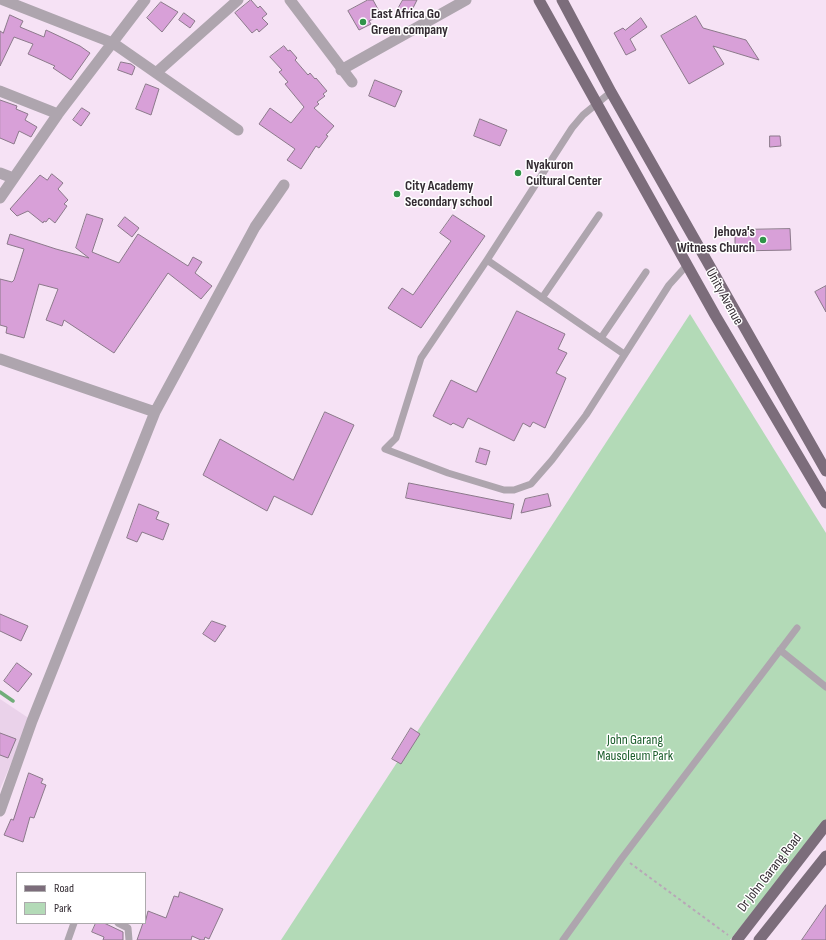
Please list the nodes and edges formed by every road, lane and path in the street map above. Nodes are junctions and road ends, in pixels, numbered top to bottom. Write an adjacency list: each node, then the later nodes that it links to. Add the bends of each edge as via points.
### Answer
1 (3, 0): 8 (street)
2 (145, 0): 8 (street)
3 (238, 0): 10 (street)
4 (290, 0): 9 (street)
5 (466, 0): 9 (street)
6 (539, 0): 14 (main road, Unity Avenue)
7 (562, 0): 13 (main road, Unity Avenue)
8 (113, 43): 10 (street); 15 (street)
9 (341, 70): 11 (street)
10 (156, 72): 16 (street)
11 (352, 82)
12 (0, 91): 15 (street)
13 (611, 92): 14 (lane); 30 (main road, Unity Avenue)
14 (596, 103): 22 (lane, via 572,128); 23 (main road, Unity Avenue)
15 (58, 114): 18 (street)
16 (238, 130)
17 (0, 173): 18 (street)
18 (13, 178): 20 (street)
19 (284, 185): 29 (street, via 255,227)
20 (0, 198)
21 (599, 215): 25 (lane)
22 (487, 260): 25 (lane); 27 (lane, via 421,358 396,438 384,449 448,474 504,490 526,487 532,484 552,460 586,415)
23 (688, 264): 27 (lane, via 669,284); 31 (main road, Unity Avenue, via 715,315)
24 (646, 272): 26 (lane)
25 (542, 298): 26 (lane)
26 (601, 338): 27 (lane)
27 (624, 354)
28 (0, 359): 29 (street)
29 (155, 412): 35 (street, via 32,721)
30 (826, 471)
31 (826, 503)
32 (797, 628): 33 (lane)
33 (780, 650): 34 (lane); 38 (lane)
34 (826, 687)
35 (0, 811)
36 (826, 825): 41 (main road, Dr John Garang Road)
37 (826, 856): 45 (main road)
38 (622, 858): 41 (path); 44 (lane)
39 (74, 924): 42 (lane)
40 (120, 924): 43 (lane, via 128,928)
41 (733, 938)
42 (68, 940)
43 (129, 940)
44 (563, 940)
45 (759, 940)

